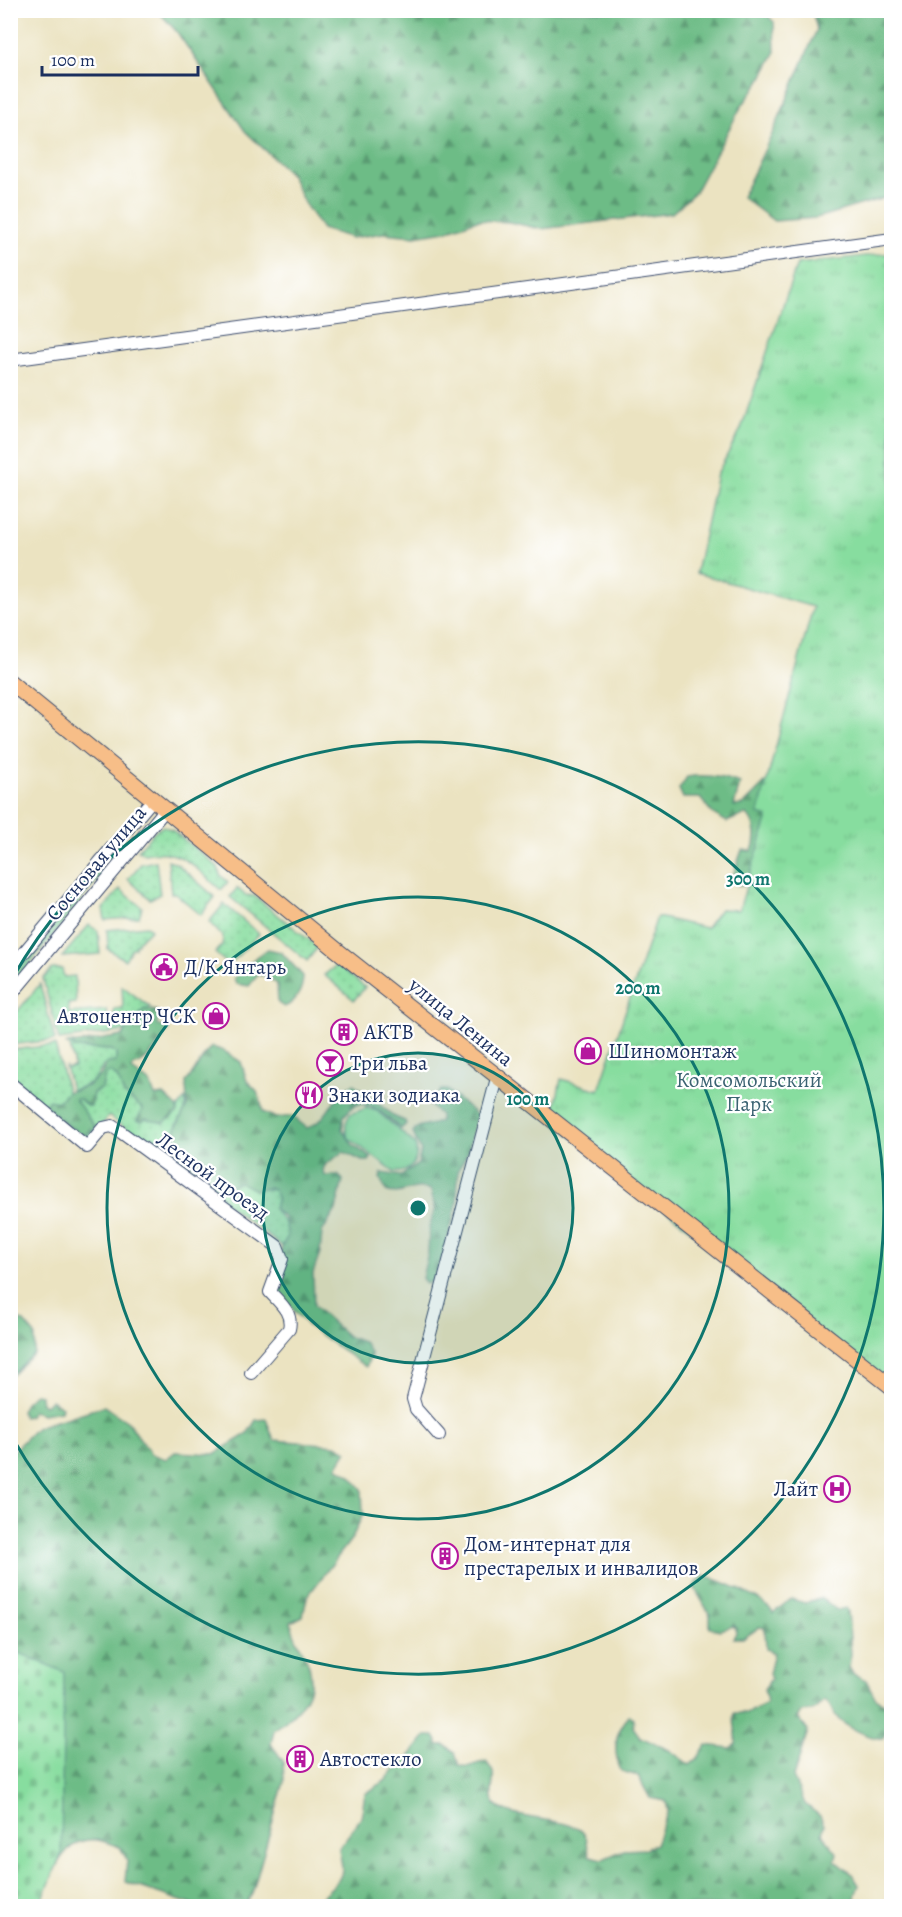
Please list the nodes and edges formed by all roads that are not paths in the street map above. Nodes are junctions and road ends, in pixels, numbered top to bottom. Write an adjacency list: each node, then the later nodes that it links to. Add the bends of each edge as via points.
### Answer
1 (891, 239): 2 (street)
2 (10, 360)
3 (10, 682): 4 (main road, улица Ленина)
4 (152, 800): 5 (main road, улица Ленина); 6 (street, Сосновая улица)
5 (165, 810): 7 (street, Сосновая улица); 8 (main road, улица Ленина)
6 (10, 969)
7 (10, 996)
8 (497, 1078): 11 (main road, улица Ленина); 12 (street, via 414,1399 416,1409)
9 (10, 1083): 10 (street, Лесной проезд, via 87,1148 103,1128 112,1126 277,1246 282,1259 270,1292 291,1321 289,1329)
10 (251, 1373)
11 (891, 1388)
12 (439, 1435)

